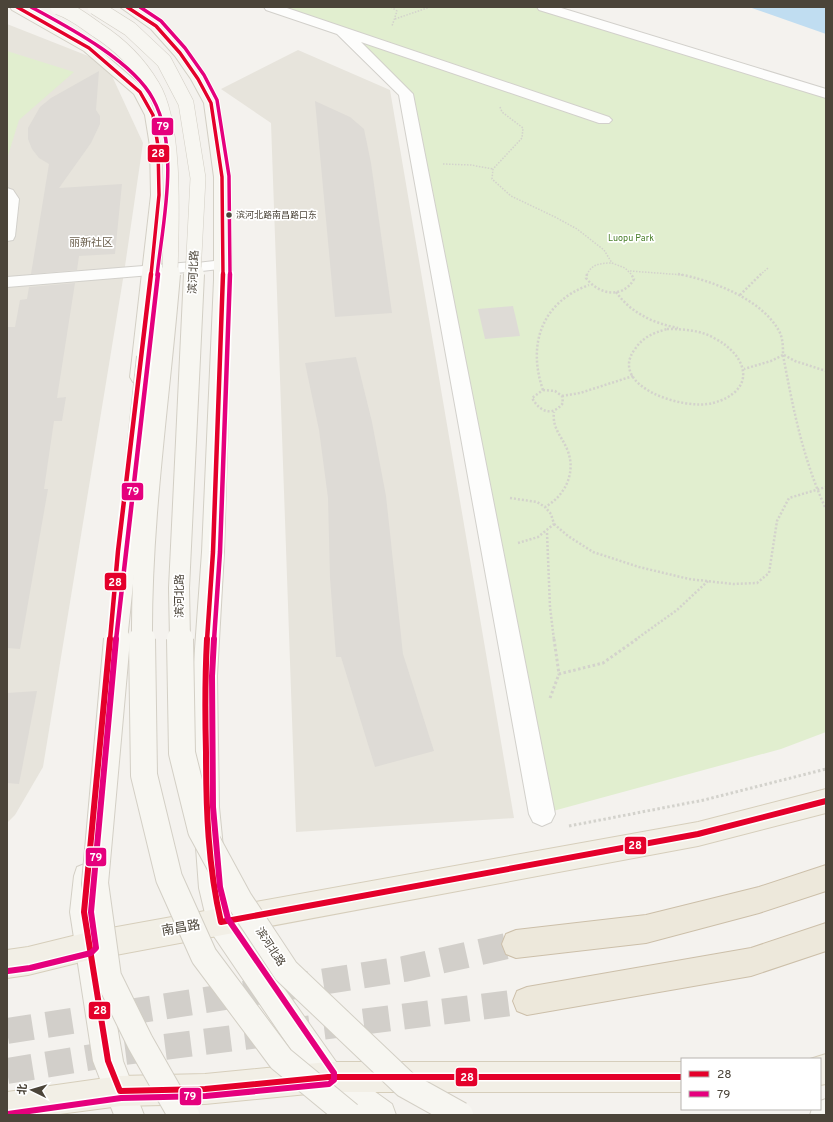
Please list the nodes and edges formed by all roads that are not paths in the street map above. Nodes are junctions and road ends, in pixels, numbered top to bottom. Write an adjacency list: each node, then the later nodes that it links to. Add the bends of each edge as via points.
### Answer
1 (17, 7): 15 (main road, via 89,48 140,92 153,115 158,146 158,195)
2 (58, 7): 10 (main road, bridge, via 69,11 108,37 133,60 153,87 165,118)
3 (96, 7): 33 (main road, 滨河北路, bridge, via 130,30 164,61 186,103 198,178 179,588 182,753 201,830 239,900 286,971 406,1085)
4 (127, 7): 13 (main road, via 156,26 180,53 211,103 222,177)
5 (271, 7): 7 (street)
6 (544, 7): 8 (street)
7 (341, 30): 9 (street); 18 (street, via 406,94)
8 (826, 94)
9 (604, 120)
10 (171, 185): 30 (main road, bridge, via 140,415 95,883 108,977 144,1049 178,1108); 31 (main road, bridge, via 170,275 150,474 142,616 144,775 169,878 204,956 281,1059)
11 (7, 193): 12 (street, via 11,199)
12 (7, 236)
13 (223, 265): 14 (lane); 20 (main road, via 206,676 206,807 213,888)
14 (193, 267): 15 (street)
15 (151, 271): 16 (street); 23 (main road, via 104,687 84,912)
16 (7, 282)
17 (826, 801): 20 (main road, 南昌路, via 698,834)
18 (542, 814)
19 (826, 878): 22 (highway, via 759,900 646,929)
20 (221, 922): 23 (main road, 南昌路); 26 (main road)
21 (826, 937): 25 (highway, via 750,962)
22 (516, 944)
23 (89, 946): 24 (main road, 南昌路); 28 (main road, via 108,1061)
24 (7, 964)
25 (526, 1001)
26 (328, 1077): 27 (main road); 28 (main road, via 205,1089); 32 (main road)
27 (681, 1077)
28 (124, 1103): 29 (main road, via 70,1097)
29 (7, 1107)
30 (186, 1115)
31 (349, 1115)
32 (381, 1115)
33 (460, 1115)

